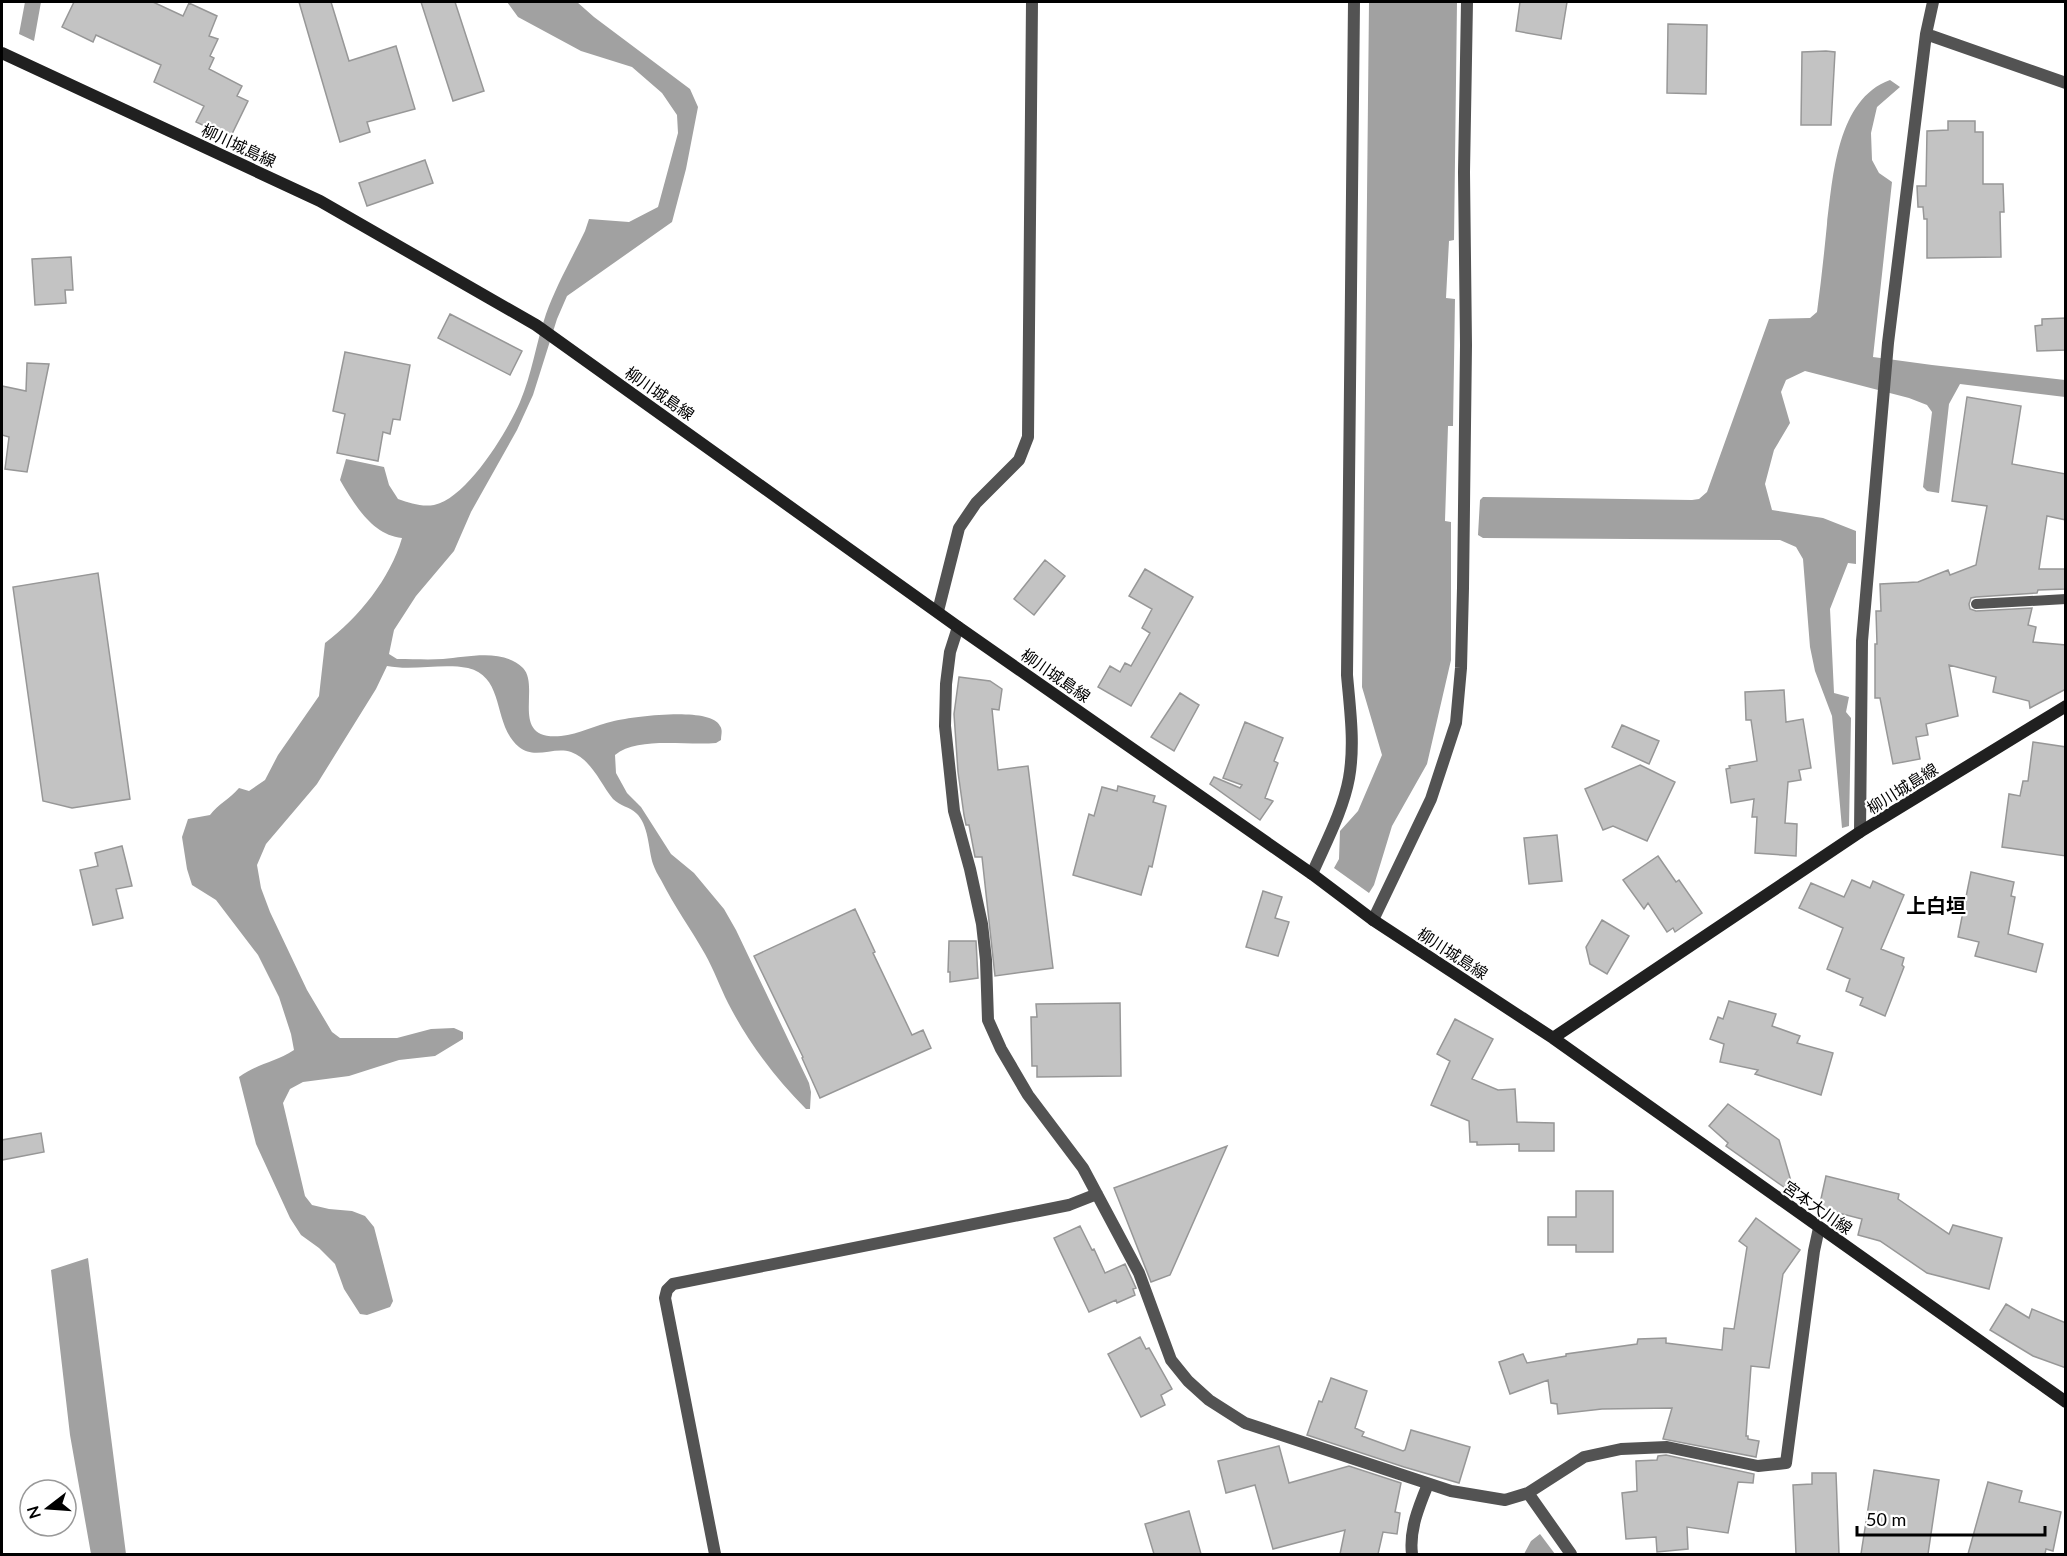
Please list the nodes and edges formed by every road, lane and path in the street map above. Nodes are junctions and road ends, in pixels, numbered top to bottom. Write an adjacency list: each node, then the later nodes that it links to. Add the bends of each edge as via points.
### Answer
1 (1032, 2): 10 (street, via 1028,437 1019,460 976,503 959,528)
2 (1354, 2): 14 (street, via 1347,664 1352,743 1342,800)
3 (1467, 2): 15 (street, via 1463,588 1456,723 1431,799)
4 (1933, 2): 5 (street)
5 (1926, 34): 7 (street); 13 (street, via 1888,343 1862,641)
6 (2, 53): 10 (main road, 柳川城島線, via 320,201 536,325)
7 (2066, 83)
8 (2066, 599): 9 (lane)
9 (1977, 604)
10 (938, 611): 11 (main road, 柳川城島線)
11 (958, 627): 14 (main road, 柳川城島線); 17 (street, via 946,684 945,726 954,811 982,924 988,1020 1029,1095 1083,1168)
12 (2066, 706): 13 (main road, 柳川城島線)
13 (1860, 832): 16 (main road, 柳川城島線)
14 (1312, 874): 15 (main road, 柳川城島線)
15 (1370, 917): 16 (main road, 柳川城島線)
16 (1553, 1038): 18 (main road, 宮本大川線)
17 (1096, 1194): 20 (street, via 1138,1273 1171,1360 1209,1400 1245,1423); 22 (street, via 1069,1205 673,1284 665,1298)
18 (1819, 1228): 19 (main road, 宮本大川線); 21 (street, via 1786,1463 1758,1466 1667,1447 1621,1449 1584,1457)
19 (2066, 1402)
20 (1428, 1484): 21 (street, via 1505,1500); 23 (street, via 1416,1512)
21 (1528, 1493): 24 (street)
22 (716, 1554)
23 (1412, 1554)
24 (1571, 1554)

